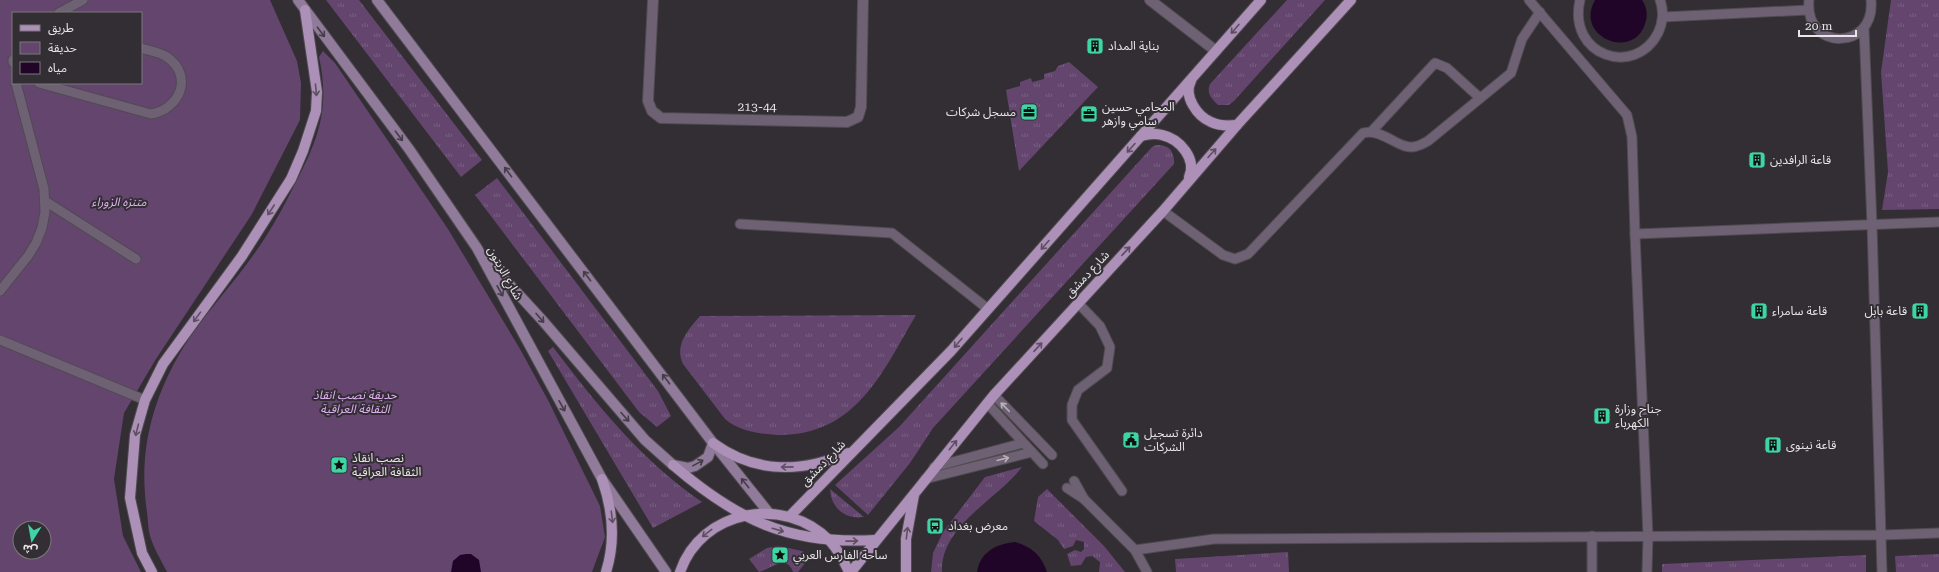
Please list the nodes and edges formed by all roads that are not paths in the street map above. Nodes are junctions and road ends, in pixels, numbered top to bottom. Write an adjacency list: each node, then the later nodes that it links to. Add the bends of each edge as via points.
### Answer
1 (83, 0): 16 (lane)
2 (298, 0): 14 (main road, شارع الزيتون)
3 (377, 0): 45 (main road, one-way to 3)
4 (653, 0): 5 (street, 213-44, via 648,101 652,112 661,118 847,122 858,117 861,107)
5 (863, 0)
6 (1150, 0): 21 (street)
7 (1261, 0): 21 (main road, شارع دمشق, one-way to 21)
8 (1351, 0): 26 (main road, شارع دمشق)
9 (1529, 0): 17 (lane)
10 (1580, 0): 18 (lane, via 1577,12 1579,26 1586,40 1596,50 1610,56 1625,57 1647,48 1655,39)
11 (1660, 0): 18 (lane)
12 (1809, 0): 15 (lane)
13 (1871, 0): 19 (lane, via 1872,9)
14 (305, 10): 36 (main road, شارع الزيتون, one-way to 36, via 409,149); 43 (main road, one-way to 43, via 317,92 316,111 303,152 291,179 242,256 163,364)
15 (1808, 10): 18 (lane); 19 (lane, via 1817,29 1830,37 1846,38 1856,35)
16 (61, 12)
17 (1540, 12): 25 (lane, via 1522,39 1511,73); 35 (lane, via 1627,115 1632,137)
18 (1663, 17)
19 (1864, 28): 34 (lane)
20 (142, 48): 24 (lane, via 167,57 179,73 180,92 169,108 161,112 151,114)
21 (1216, 51): 22 (main road, شارع دمشق)
22 (1194, 76): 26 (main road, via 1189,85 1189,94 1193,106 1201,116 1212,123 1224,126); 28 (main road, شارع دمشق)
23 (16, 84): 30 (lane)
24 (43, 84)
25 (1480, 98): 27 (lane, via 1428,141 1415,147 1401,145); 27 (lane, via 1447,68 1435,63)
26 (1237, 125): 29 (main road, شارع دمشق, one-way to 26)
27 (1372, 131): 31 (lane, via 1363,133 1248,254 1235,259 1223,255)
28 (1141, 136): 29 (main road, via 1163,135 1184,148 1190,159 1192,171); 40 (main road, شارع دمشق, one-way to 40)
29 (1189, 179): 31 (main road, شارع دمشق)
30 (45, 200): 37 (lane); 38 (lane, via 42,228 36,242)
31 (1163, 211): 39 (main road, شارع دمشق, one-way to 31)
32 (1939, 222): 34 (lane)
33 (740, 224): 40 (lane, via 892,233)
34 (1872, 225): 35 (lane); 64 (lane)
35 (1635, 234): 66 (lane)
36 (477, 248): 51 (main road, one-way to 51, via 640,435); 53 (main road, شارع الزيتون, one-way to 53)
37 (136, 259)
38 (0, 291)
39 (1078, 303): 42 (main road, شارع دمشق, one-way to 39); 58 (lane, via 1100,326 1110,347 1106,368 1078,390 1072,405 1072,420)
40 (988, 309): 47 (main road, شارع دمشق, one-way to 47, via 951,351)
41 (0, 340): 43 (lane)
42 (994, 395): 44 (main road, شارع دمشق); 49 (lane, one-way to 42)
43 (145, 400): 70 (main road, one-way to 70, via 135,435 130,498 142,553)
44 (987, 403): 46 (lane); 52 (main road, شارع دمشق, one-way to 44)
45 (714, 443): 47 (main road, one-way to 45, via 807,466 784,468 760,465 736,457); 51 (main road, one-way to 45, via 695,466 708,457); 60 (main road, one-way to 45)
46 (1024, 443): 48 (lane); 52 (lane)
47 (852, 451): 62 (main road, شارع دمشق)
48 (1032, 452): 50 (lane); 54 (lane, one-way to 48)
49 (1052, 455)
50 (1042, 464)
51 (673, 466): 61 (main road, via 716,499)
52 (934, 467): 54 (main road, شارع دمشق)
53 (602, 479): 71 (main road, one-way to 71, via 609,499 613,540); 72 (main road, شارع الزيتون)
54 (925, 479): 57 (main road, شارع دمشق)
55 (1074, 481): 59 (lane)
56 (1067, 488): 59 (lane)
57 (914, 491): 67 (main road, شارع دمشق); 75 (main road, one-way to 57, via 906,539)
58 (1122, 492)
59 (1084, 499): 69 (lane)
60 (769, 513): 61 (main road); 62 (main road)
61 (742, 515): 68 (main road, one-way to 68, via 770,528); 73 (main road, one-way to 73, via 718,525 698,540)
62 (790, 516): 68 (main road, via 811,526)
63 (1939, 533): 64 (lane)
64 (1882, 535): 66 (lane); 79 (lane)
65 (1592, 536): 66 (lane); 69 (lane, via 1214,539); 77 (lane)
66 (1648, 536): 78 (lane)
67 (875, 540): 68 (main road, one-way to 67); 74 (main road, شارع دمشق)
68 (830, 541): 74 (main road)
69 (1135, 550): 76 (lane)
70 (152, 572)
71 (606, 572)
72 (666, 572)
73 (680, 572)
74 (850, 572)
75 (906, 572)
76 (1147, 572)
77 (1592, 572)
78 (1647, 572)
79 (1882, 572)

